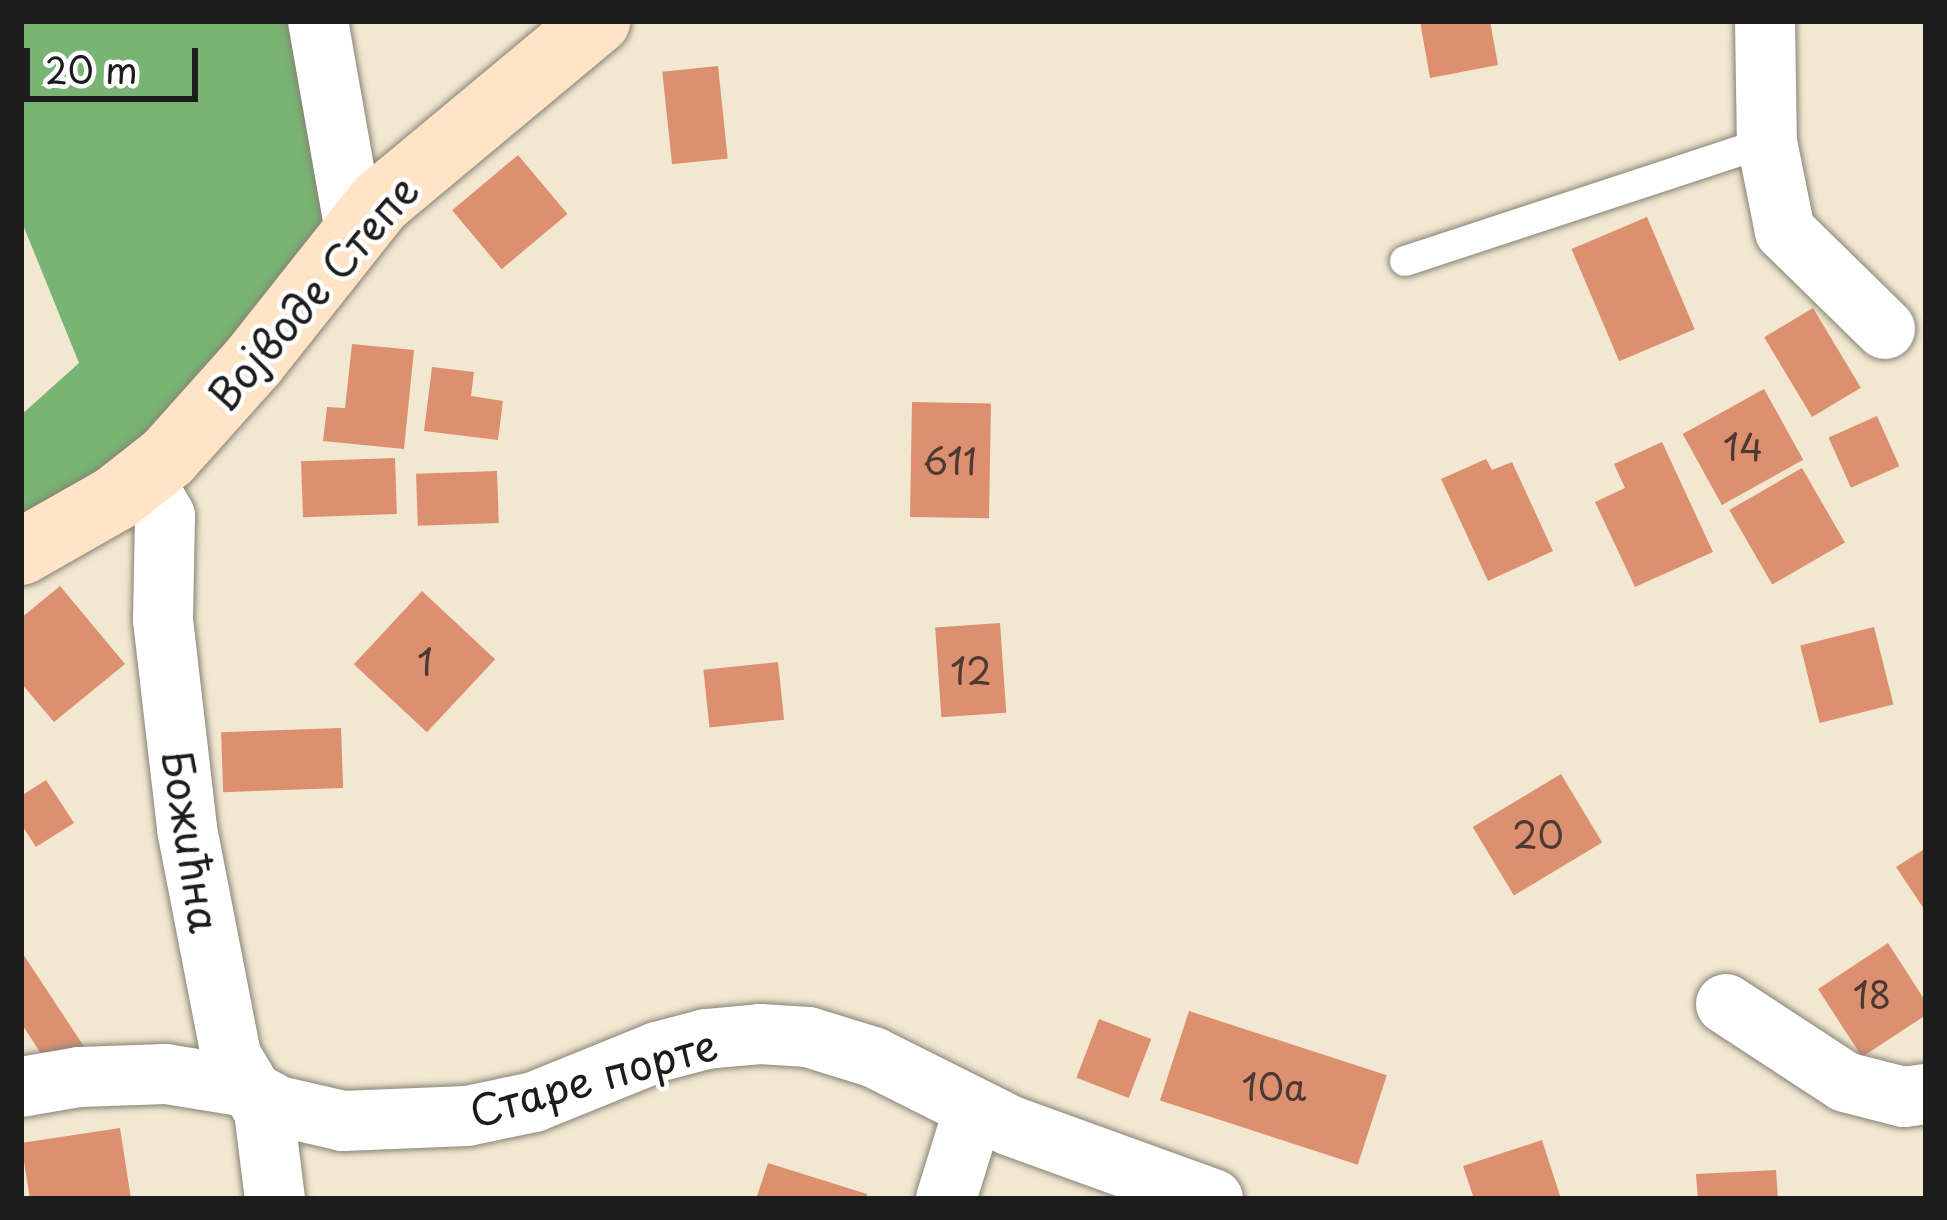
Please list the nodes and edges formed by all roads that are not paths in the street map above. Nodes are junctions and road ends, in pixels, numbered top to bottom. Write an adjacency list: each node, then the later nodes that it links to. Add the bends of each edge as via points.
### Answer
1 (318, 21): 5 (street)
2 (597, 21): 5 (street, Војводе Степе, via 406,177)
3 (1766, 21): 4 (street)
4 (1767, 142): 6 (lane); 7 (street, via 1789,238)
5 (355, 230): 8 (street, Војводе Степе, via 253,362)
6 (1405, 261)
7 (1885, 329)
8 (143, 478): 9 (street, Војводе Степе); 12 (street, Божићна, via 165,516 163,620 187,829 231,1056)
9 (21, 552)
10 (1726, 1004): 13 (street, via 1845,1082 1904,1097)
11 (21, 1087): 12 (street, Старе порте, via 166,1074)
12 (255, 1092): 14 (street, Старе порте, via 278,1106 343,1121 467,1116 534,1102 657,1052 760,1034 808,1037 873,1057); 15 (street, Божићна, via 269,1131)
13 (1926, 1094)
14 (974, 1109): 16 (street); 17 (street, Старе порте)
15 (275, 1199)
16 (946, 1199)
17 (1213, 1199)

